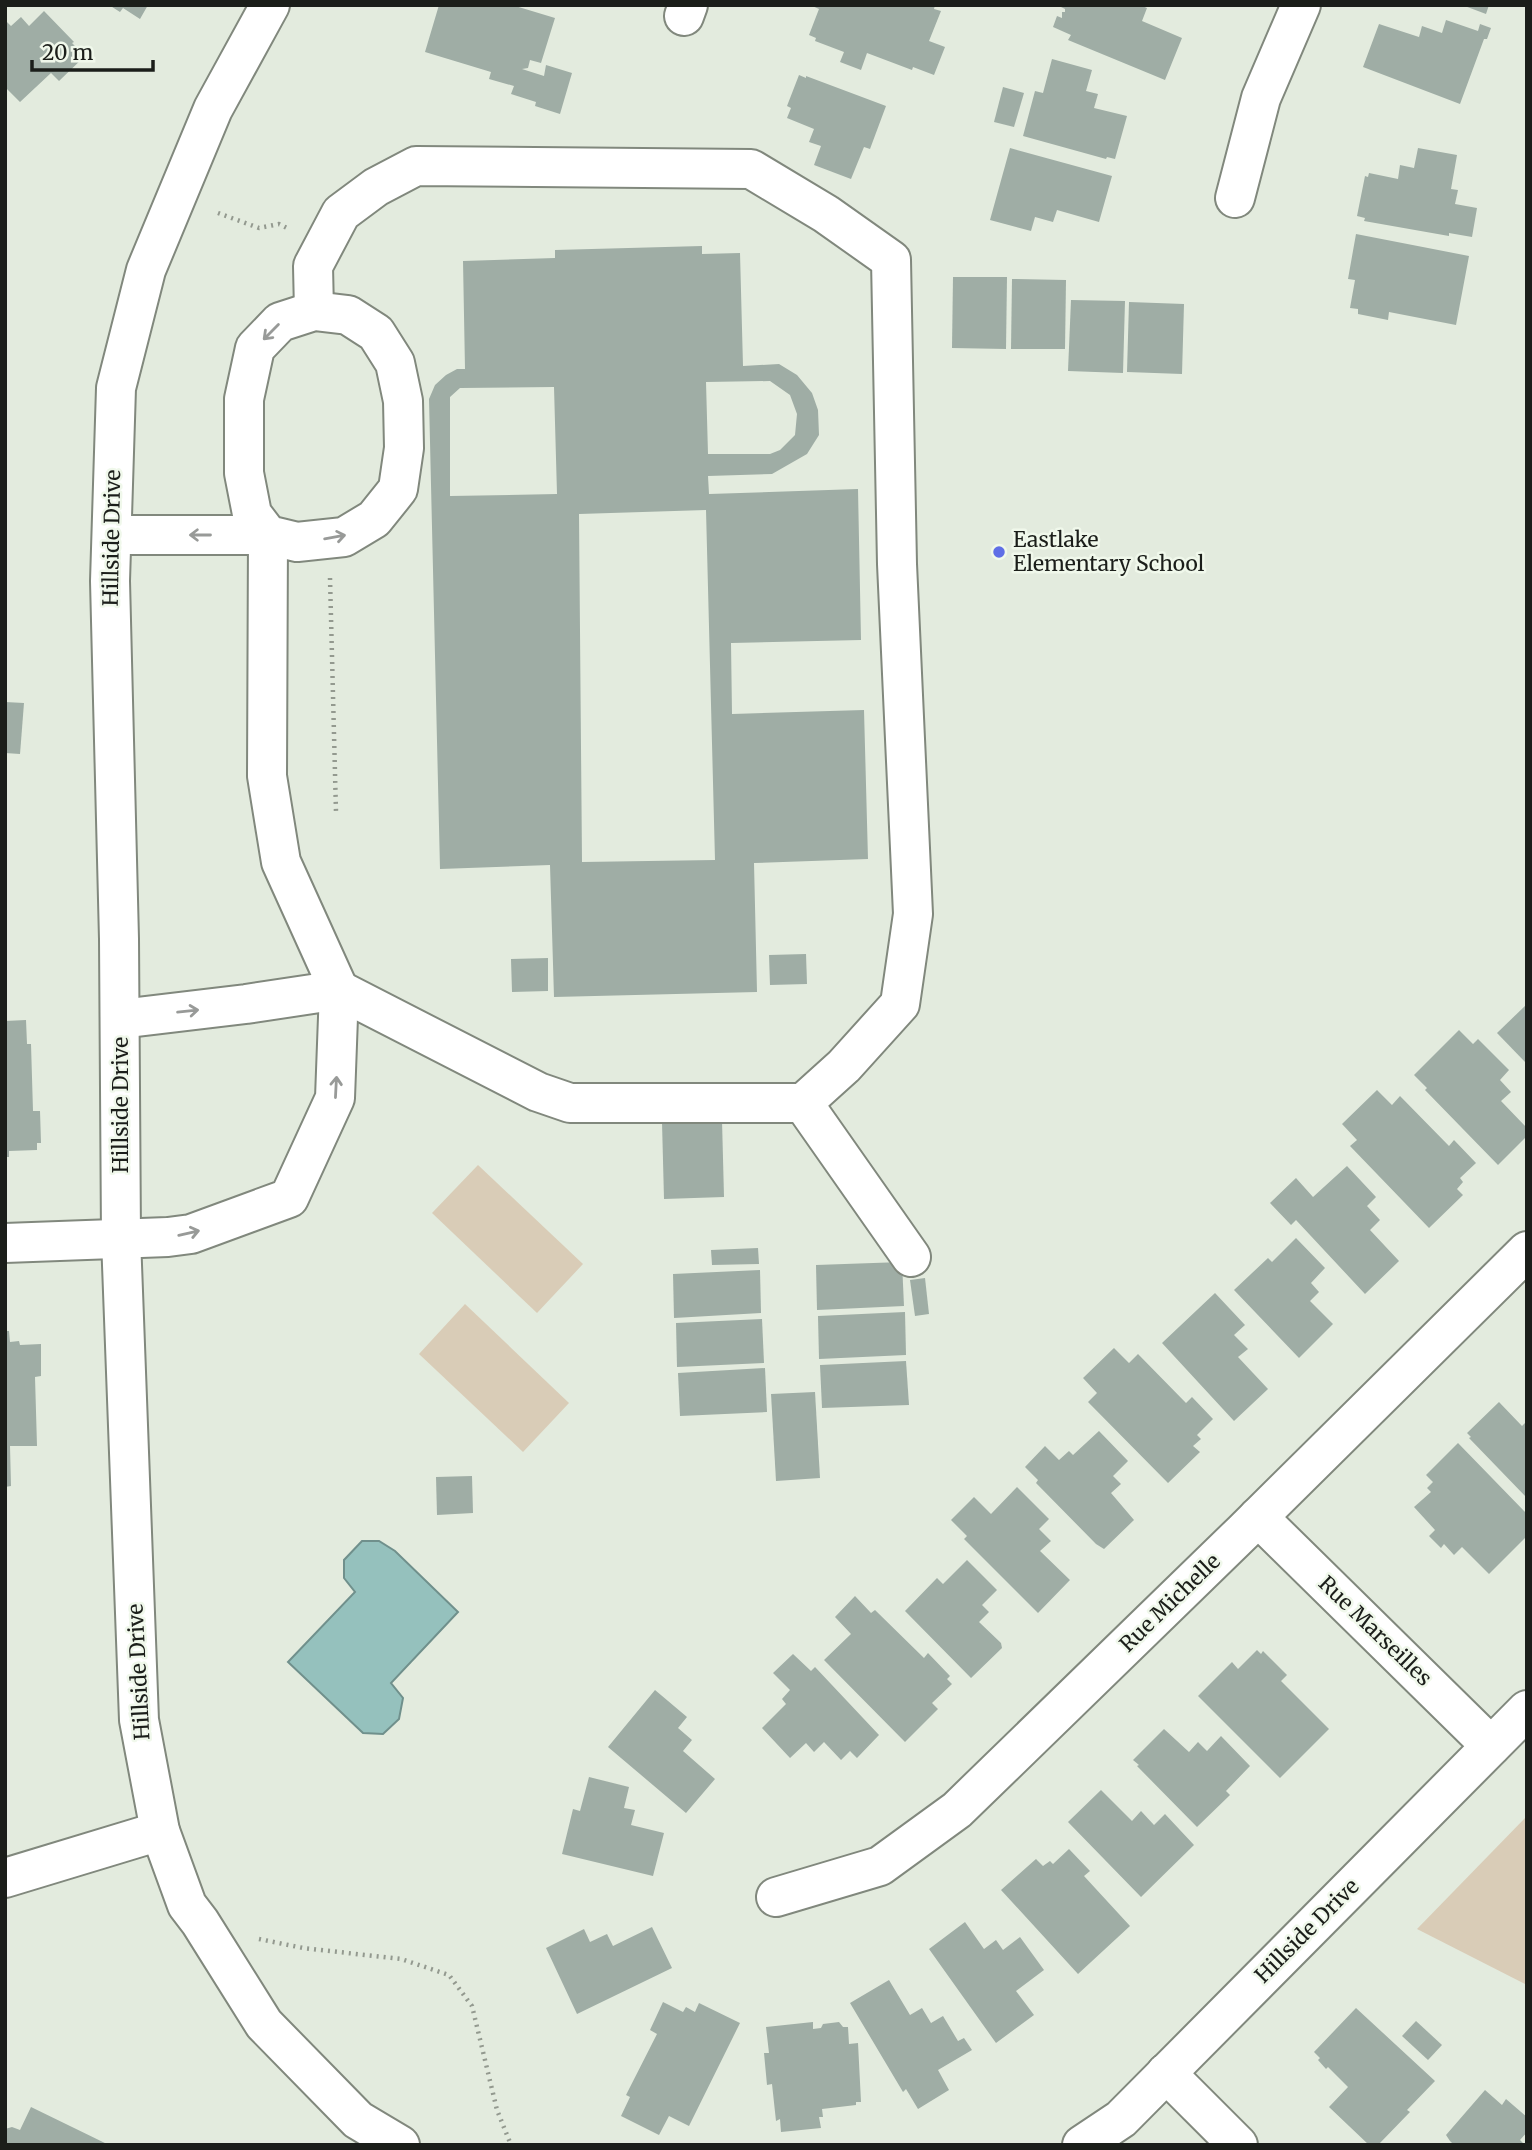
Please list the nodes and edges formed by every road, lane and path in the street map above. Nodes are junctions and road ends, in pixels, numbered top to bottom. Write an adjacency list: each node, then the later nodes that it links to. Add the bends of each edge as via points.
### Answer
1 (270, 5): 7 (street, Hillside Drive, via 213,109 146,270 116,388)
2 (1301, 5): 3 (street, via 1261,97)
3 (1235, 198)
4 (218, 213): 5 (path, via 259,229 279,224)
5 (294, 232)
6 (314, 311): 8 (street, one-way to 8, via 280,323 255,348 244,399 244,473 252,514); 8 (street, one-way to 6, via 297,542 344,537 374,519 398,489 404,436 395,363 376,332 348,315); 11 (street, via 313,266 341,214 376,187 416,166 751,169 891,260 897,564 913,914 900,1004 845,1066)
7 (112, 535): 8 (street, one-way to 7); 10 (street, Hillside Drive)
8 (268, 536): 9 (street, via 267,776 281,862)
9 (339, 990): 10 (street, one-way to 9); 11 (street, via 538,1092 570,1103); 12 (street, one-way to 9, via 191,1234 289,1198 335,1098)
10 (120, 1018): 12 (street, Hillside Drive)
11 (803, 1103): 15 (street)
12 (121, 1238): 13 (street); 19 (street, Hillside Drive, via 139,1720)
13 (5, 1243)
14 (1527, 1251): 16 (street, Rue Michelle)
15 (911, 1257)
16 (1258, 1517): 18 (street, Rue Marseilles); 21 (street, Rue Michelle, via 957,1810 880,1866)
17 (1527, 1710): 18 (street, Hillside Drive)
18 (1492, 1746): 23 (street, Hillside Drive)
19 (160, 1831): 20 (street); 24 (street, Hillside Drive, via 187,1905 264,2024 358,2120)
20 (5, 1878)
21 (776, 1897)
22 (259, 1939): 25 (path, via 401,1959 449,1975 472,2006 497,2110)
23 (1166, 2073): 26 (street, Hillside Drive, via 1121,2119); 27 (street)
24 (400, 2145)
25 (511, 2145)
26 (1082, 2145)
27 (1238, 2145)

